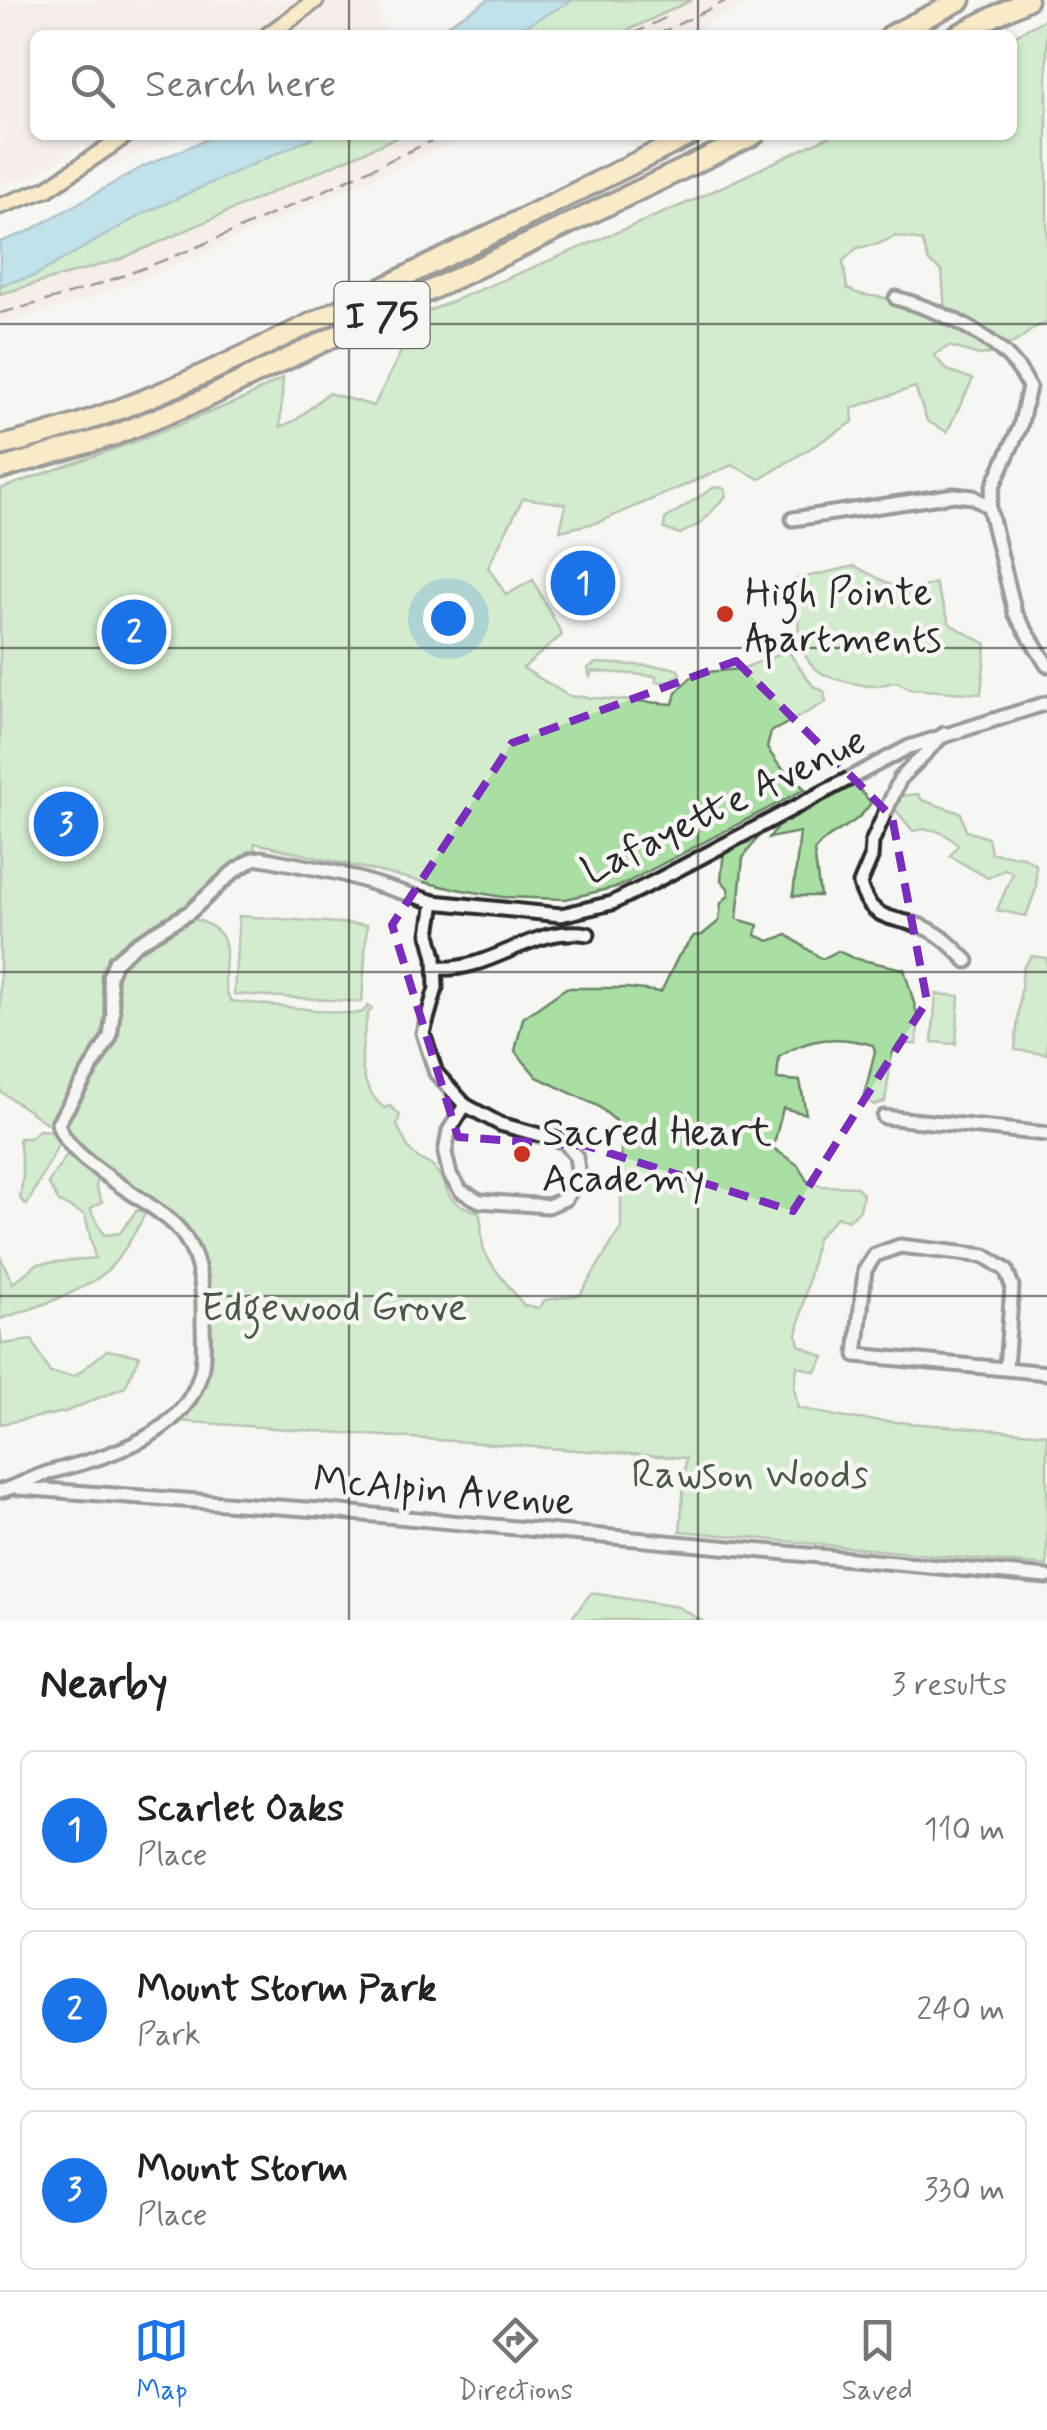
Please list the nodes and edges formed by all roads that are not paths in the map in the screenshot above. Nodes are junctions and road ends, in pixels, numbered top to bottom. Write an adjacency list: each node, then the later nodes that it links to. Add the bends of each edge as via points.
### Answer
1 (316, 0): 4 (main road)
2 (961, 0): 5 (highway)
3 (1027, 0): 6 (highway)
4 (275, 30)
5 (901, 30)
6 (968, 30)
7 (119, 140): 10 (main road, via 57,183)
8 (681, 140): 12 (highway, I 75, via 240,358 130,406)
9 (744, 140): 13 (highway, I 75, via 200,401)
10 (2, 204)
11 (896, 298): 14 (street, via 944,313 1009,357 1029,387)
12 (0, 446)
13 (0, 470)
14 (989, 508): 15 (street, via 954,495); 16 (street, via 1015,612)
15 (793, 519)
16 (1047, 666)
17 (1047, 703): 18 (street, Lafayette Avenue)
18 (944, 734): 19 (street, Lafayette Avenue, via 612,902 561,914); 21 (street, via 900,779 860,884 871,909 936,933)
19 (434, 902): 22 (street, via 429,934); 28 (street, Lafayette Avenue, via 340,873 254,859 115,962 110,1037 58,1123 69,1146 186,1238 202,1294 202,1368 192,1396 158,1430)
20 (588, 934): 22 (street, via 554,933 477,964)
21 (968, 961)
22 (436, 968): 23 (street, via 424,1043 442,1083)
23 (465, 1105): 23 (street, via 449,1131 446,1153 462,1191 480,1201 548,1206 565,1200 578,1170 566,1142 500,1124)
24 (884, 1118): 25 (street)
25 (1047, 1134)
26 (1006, 1369): 26 (street, via 1012,1286 1006,1270 986,1256 900,1246 875,1255 865,1270 856,1354); 27 (street)
27 (1047, 1373)
28 (14, 1488): 29 (street, Lafayette Avenue); 30 (street, McAlpin Avenue)
29 (0, 1491)
30 (1047, 1577)

